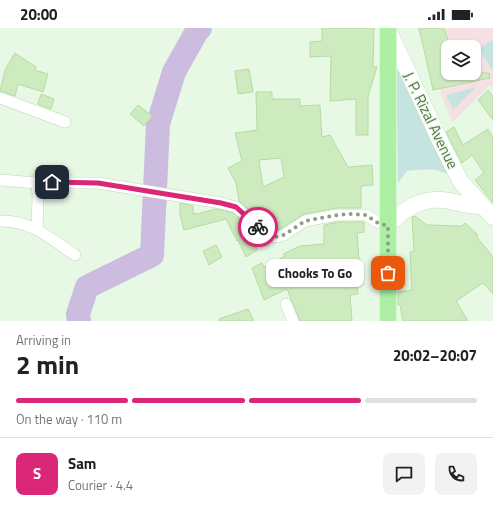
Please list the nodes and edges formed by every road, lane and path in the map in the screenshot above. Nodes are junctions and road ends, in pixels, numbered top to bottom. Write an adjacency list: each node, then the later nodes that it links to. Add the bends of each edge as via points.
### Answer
1 (388, 28): 6 (main road, J. P. Rizal Avenue, via 442,147 461,182); 8 (main road)
2 (0, 98): 3 (street)
3 (65, 122)
4 (0, 180): 5 (street)
5 (37, 183): 8 (street, via 98,183 221,203 236,207 268,235 276,237 284,235 305,221 337,215 366,215); 9 (street)
6 (488, 212): 8 (main road, J. P. Rizal Avenue, via 465,204 429,200 408,208)
7 (0, 221): 9 (street, via 11,220)
8 (388, 226): 13 (main road)
9 (36, 230): 10 (street)
10 (75, 255)
11 (286, 304): 12 (street)
12 (293, 321)
13 (388, 321)

